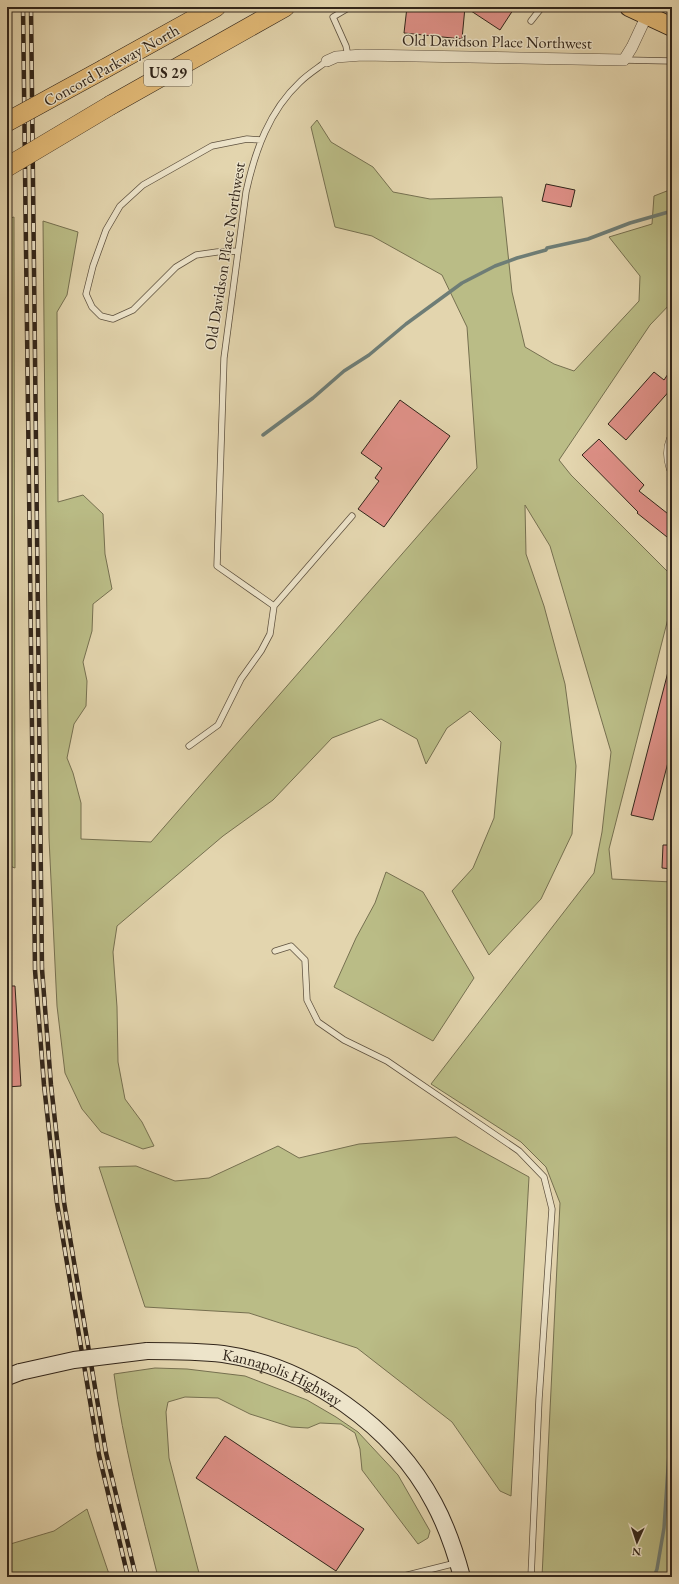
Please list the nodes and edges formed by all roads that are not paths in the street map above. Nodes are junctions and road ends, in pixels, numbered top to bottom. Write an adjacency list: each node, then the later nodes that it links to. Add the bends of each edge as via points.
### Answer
1 (216, 7): 13 (highway, Concord Parkway North / US 29, bridge)
2 (285, 7): 15 (highway, US 29, bridge)
3 (350, 7): 9 (lane, via 333,17)
4 (542, 7): 7 (lane)
5 (629, 7): 6 (main road)
6 (647, 15): 8 (main road); 10 (street)
7 (531, 21)
8 (672, 27)
9 (348, 56): 10 (street, Old Davidson Place Northwest); 11 (street, Old Davidson Place Northwest)
10 (624, 60): 12 (lane)
11 (327, 61): 14 (lane, Old Davidson Place Northwest, via 291,91 271,118)
12 (672, 61)
13 (7, 122)
14 (261, 140): 16 (lane, Old Davidson Place Northwest, via 251,169); 16 (lane, via 212,146 143,185 120,206 106,230 86,294 92,308 101,316 114,319 133,310 176,266 196,255)
15 (7, 167)
16 (238, 251): 20 (lane, Old Davidson Place Northwest, via 224,358 217,566)
17 (672, 440): 18 (street, via 669,455)
18 (672, 468)
19 (352, 516): 20 (lane)
20 (274, 606): 21 (lane, via 270,634 241,679 218,725)
21 (189, 746)
22 (275, 950): 26 (lane, via 291,946 305,960 307,1000 318,1022 344,1040 394,1065 519,1151 544,1177 552,1209 539,1399)
23 (14, 1374): 24 (main road, Kannapolis Highway, bridge, via 81,1359 147,1351 223,1354 256,1361 284,1371 340,1400 383,1436 403,1458 434,1502 446,1527)
24 (460, 1570): 25 (lane)
25 (400, 1577)
26 (531, 1577)

